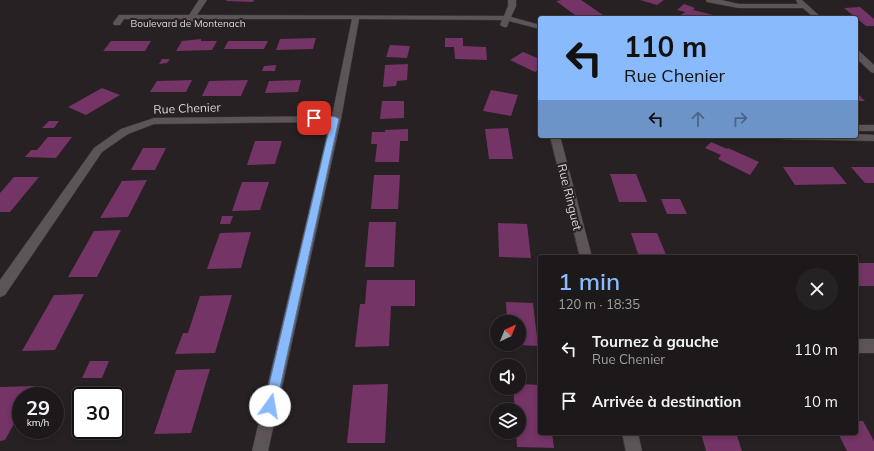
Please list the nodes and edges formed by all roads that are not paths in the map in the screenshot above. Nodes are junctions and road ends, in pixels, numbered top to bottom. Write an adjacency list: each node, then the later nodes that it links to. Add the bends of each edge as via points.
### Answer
1 (203, 0): 7 (street)
2 (512, 0): 9 (street)
3 (710, 0): 5 (street, via 739,6)
4 (798, 0): 5 (street)
5 (805, 6): 6 (street)
6 (816, 16)
7 (189, 20): 7 (street, Boulevard de Montenach, via 122,17 117,23); 8 (street, Boulevard de Montenach)
8 (356, 20): 9 (street, Boulevard de Montenach); 14 (street)
9 (505, 22): 10 (street, Boulevard de Montenach); 11 (street, Boulevard de Montenach)
10 (538, 27)
11 (538, 33)
12 (858, 55): 13 (street)
13 (874, 70)
14 (336, 119): 21 (street, Rue Chenier, via 154,121 136,125 120,133 98,150); 25 (street)
15 (858, 128): 16 (street)
16 (874, 128)
17 (556, 138): 20 (street, Rue Ringuet)
18 (858, 138): 19 (street)
19 (874, 138)
20 (585, 255)
21 (0, 291)
22 (858, 346): 23 (street)
23 (874, 346)
24 (630, 435): 26 (street)
25 (260, 451)
26 (634, 451)

